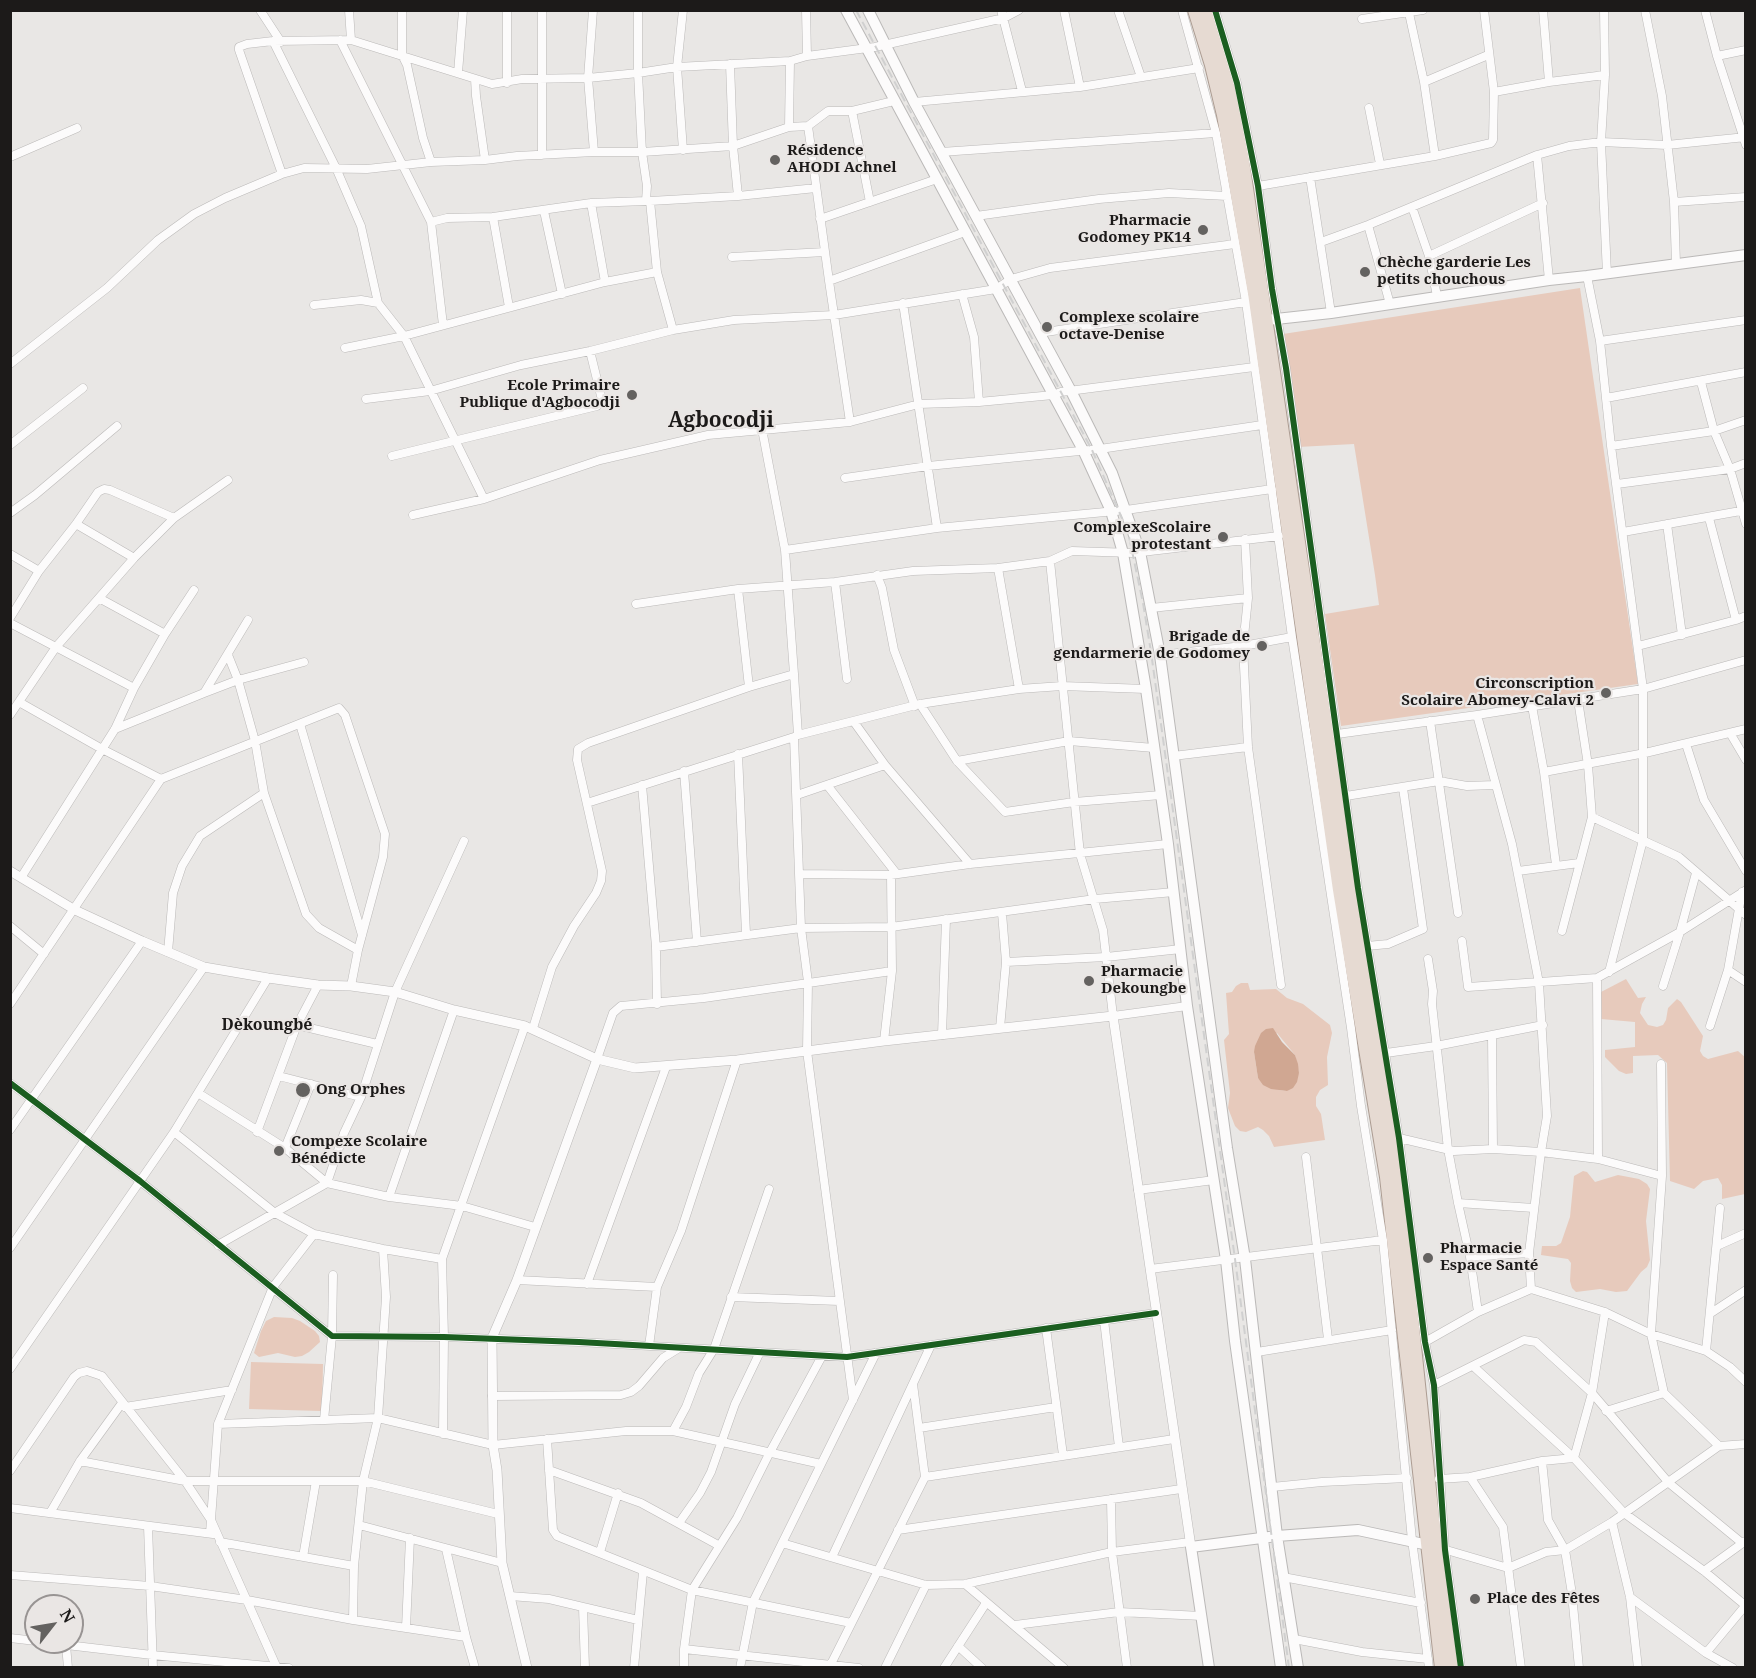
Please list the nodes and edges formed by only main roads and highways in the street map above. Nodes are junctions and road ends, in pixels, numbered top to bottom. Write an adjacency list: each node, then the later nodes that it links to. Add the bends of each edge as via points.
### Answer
1 (846, 10): 8 (main road, via 1083,450 1111,511 1146,689 1187,1006)
2 (867, 10): 7 (main road, via 1071,391 1112,473 1140,552 1160,655 1245,1258)
3 (1194, 10): 9 (highway, via 1223,115 1254,292 1339,890 1386,1177)
4 (1205, 10): 6 (highway, via 1234,114)
5 (1746, 255): 6 (main road)
6 (1272, 320): 9 (highway, via 1352,900 1397,1174)
7 (1277, 1536): 8 (main road); 9 (main road, via 1358,1530); 12 (main road)
8 (1264, 1538): 10 (main road, via 1190,1545); 11 (main road)
9 (1436, 1547): 13 (highway); 14 (highway)
10 (1209, 1668)
11 (1281, 1668)
12 (1298, 1668)
13 (1441, 1668)
14 (1452, 1668)

